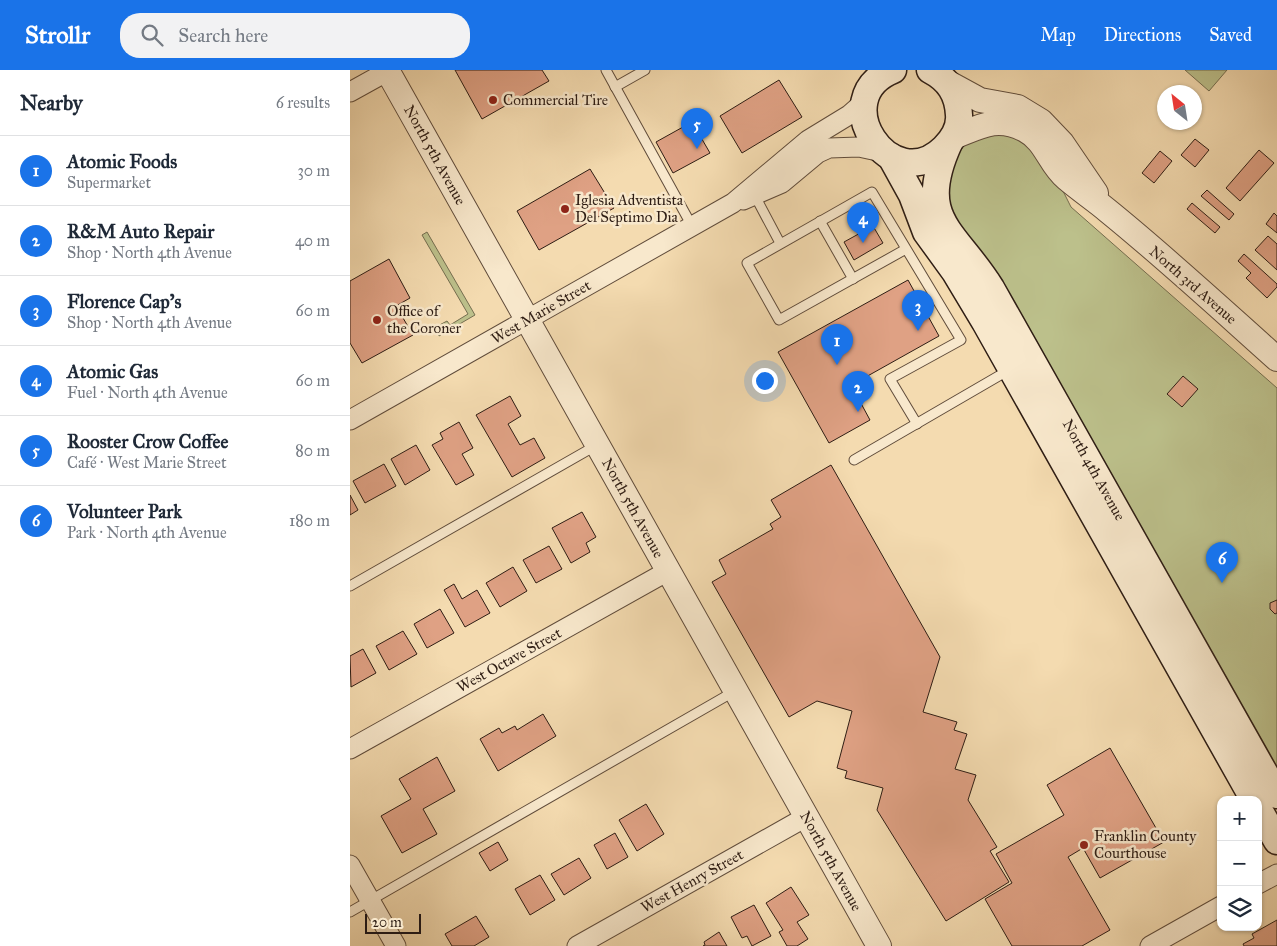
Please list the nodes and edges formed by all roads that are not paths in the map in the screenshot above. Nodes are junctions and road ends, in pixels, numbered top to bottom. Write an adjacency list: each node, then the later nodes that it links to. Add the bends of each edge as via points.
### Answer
1 (387, 70): 8 (street); 19 (street, North 5th Avenue)
2 (606, 70): 6 (lane)
3 (645, 70): 6 (lane)
4 (893, 70): 7 (main road)
5 (937, 74): 9 (main road, North 4th Avenue, via 955,93 959,106 960,122); 13 (street, North 3rd Avenue, via 980,100 1018,108 1042,121 1058,138)
6 (615, 87): 15 (lane)
7 (869, 87): 10 (main road, North 4th Avenue, via 864,115 866,131 874,145); 12 (street, West Marie Street, via 849,115 808,140)
8 (350, 92)
9 (951, 140): 10 (main road, via 940,152 916,162); 13 (street, North 3rd Avenue, via 976,126 989,123 1007,123 1026,130 1045,148 1060,172); 21 (main road, North 4th Avenue, via 937,180 936,197 941,220 982,273)
10 (887, 155): 11 (street, West Marie Street, via 859,146 828,148 818,153 793,177); 21 (main road, North 4th Avenue, via 912,195 926,232)
11 (756, 196): 12 (street, West Marie Street); 16 (lane)
12 (733, 203): 15 (street, West Marie Street)
13 (1108, 211): 20 (street, North 3rd Avenue)
14 (820, 221): 16 (lane); 17 (lane, via 872,192); 18 (lane)
15 (692, 226): 19 (street, West Marie Street)
16 (780, 243): 18 (lane, via 746,263 779,320)
17 (906, 248): 18 (lane); 23 (lane, via 961,340 890,379)
18 (852, 279)
19 (527, 319): 22 (street, West Marie Street); 24 (street, North 5th Avenue)
20 (1277, 359)
21 (1021, 363): 23 (lane); 30 (main road, North 4th Avenue); 31 (main road, North 4th Avenue)
22 (350, 420)
23 (917, 424): 25 (lane)
24 (597, 444): 26 (street, North 5th Avenue); 27 (lane)
25 (854, 460)
26 (668, 571): 28 (street, North 5th Avenue); 29 (street, West Octave Street)
27 (350, 586)
28 (735, 691): 33 (street, North 5th Avenue); 38 (lane)
29 (350, 749)
30 (1277, 795)
31 (1252, 796)
32 (1262, 815): 34 (main road)
33 (806, 817): 41 (street, North 5th Avenue); 43 (street, West Henry Street)
34 (1277, 841)
35 (350, 865): 38 (street)
36 (1277, 874): 37 (street)
37 (1262, 882)
38 (370, 900): 40 (lane); 42 (street)
39 (1217, 908): 44 (street)
40 (350, 912)
41 (873, 944)
42 (396, 946)
43 (577, 946)
44 (1150, 946)

